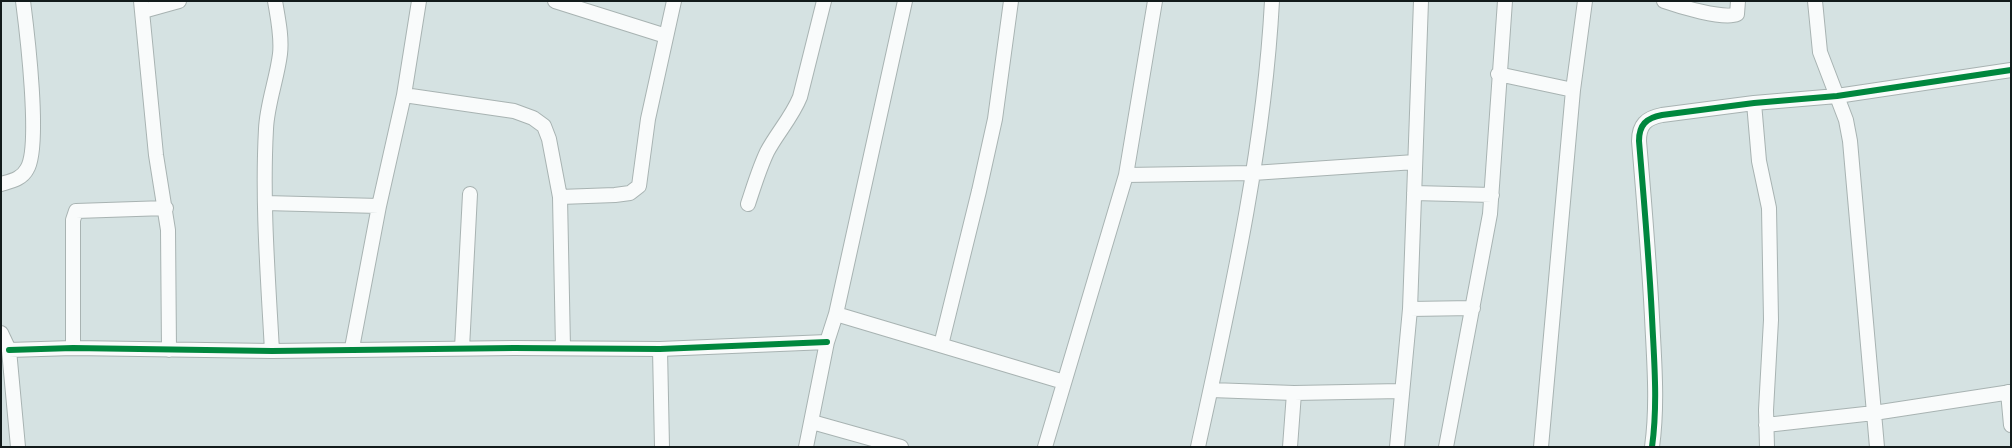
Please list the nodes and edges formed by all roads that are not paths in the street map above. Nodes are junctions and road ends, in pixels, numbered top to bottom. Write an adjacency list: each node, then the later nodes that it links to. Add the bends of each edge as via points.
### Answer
1 (23, 1): 29 (street, via 29,43 32,159 22,176)
2 (179, 1): 18 (street)
3 (275, 1): 34 (street, via 280,55 266,128)
4 (420, 1): 23 (street)
5 (555, 1): 19 (street)
6 (674, 1): 19 (street)
7 (824, 1): 35 (street, via 800,97 768,150)
8 (905, 1): 40 (street)
9 (1012, 1): 43 (street, via 979,191)
10 (1155, 1): 28 (street)
11 (1272, 1): 27 (street)
12 (1420, 1): 26 (street)
13 (1505, 1): 21 (street)
14 (1585, 1): 22 (street)
15 (1664, 1): 16 (street, via 1732,16 1737,14)
16 (1738, 1)
17 (1815, 1): 24 (street, via 1823,65)
18 (142, 6): 37 (street, via 156,155)
19 (666, 36): 33 (street, via 648,119 639,186 630,193 614,196)
20 (2011, 70): 24 (street)
21 (1498, 74): 22 (street); 32 (street)
22 (1573, 90): 70 (street)
23 (404, 95): 33 (street, via 514,111 533,118 544,126 549,139); 36 (street)
24 (1837, 96): 25 (street); 57 (street, via 1850,141)
25 (1754, 103): 60 (street, via 1759,161 1769,208 1770,320); 71 (street, via 1655,116 1640,128 1655,370 1656,411)
26 (1415, 162): 27 (street); 30 (street)
27 (1253, 173): 28 (street); 53 (street)
28 (1126, 175): 52 (street)
29 (1, 184)
30 (1414, 192): 32 (street); 39 (street)
31 (470, 194): 46 (street)
32 (1492, 195): 38 (street)
33 (560, 196): 47 (street)
34 (265, 203): 36 (street); 51 (street)
35 (748, 204)
36 (379, 206): 45 (street)
37 (166, 208): 44 (street, via 76,211 73,220); 50 (street)
38 (1473, 308): 39 (street); 69 (street)
39 (1410, 309): 54 (street)
40 (836, 314): 42 (street); 43 (street)
41 (1, 332): 49 (street)
42 (827, 342): 48 (street); 58 (street)
43 (941, 345): 52 (street)
44 (73, 348): 49 (street); 50 (street)
45 (352, 348): 46 (street); 51 (street)
46 (462, 348): 47 (street)
47 (563, 348): 48 (street)
48 (660, 349): 62 (street)
49 (9, 350): 61 (street)
50 (169, 350): 51 (street)
51 (272, 350)
52 (1064, 382): 65 (street)
53 (1211, 390): 56 (street); 66 (street)
54 (1401, 391): 56 (street); 68 (street)
55 (2009, 392): 57 (street); 59 (street)
56 (1294, 393): 67 (street)
57 (1874, 413): 60 (street); 73 (street)
58 (812, 422): 63 (street); 64 (street)
59 (2011, 425)
60 (1766, 426): 72 (street)
61 (18, 447)
62 (662, 447)
63 (806, 447)
64 (901, 447)
65 (1045, 447)
66 (1198, 447)
67 (1290, 447)
68 (1397, 447)
69 (1446, 447)
70 (1541, 447)
71 (1652, 447)
72 (1767, 447)
73 (1877, 447)

